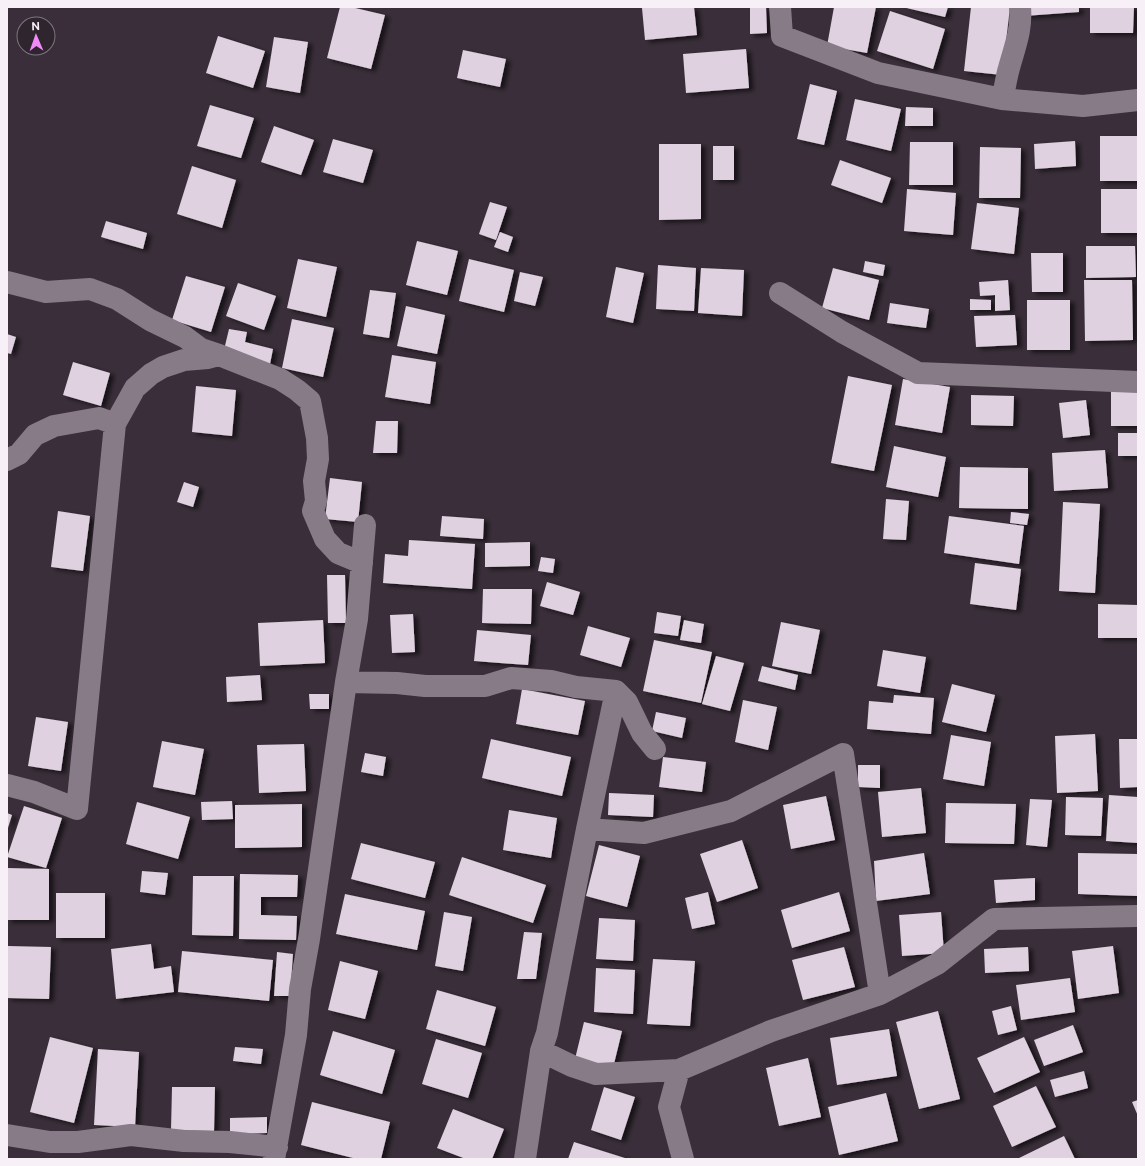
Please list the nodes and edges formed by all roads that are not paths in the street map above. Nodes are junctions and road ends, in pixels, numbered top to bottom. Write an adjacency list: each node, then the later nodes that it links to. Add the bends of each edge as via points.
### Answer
1 (780, 7): 3 (street, via 782,36 878,73)
2 (1020, 7): 3 (street, via 1018,40)
3 (1002, 99): 4 (street, via 1083,106)
4 (1138, 100)
5 (7, 282): 7 (street, via 46,292 90,289 117,299 150,320 185,337 201,349)
6 (780, 293): 8 (street, via 842,332 918,373)
7 (219, 354): 9 (street, via 208,358 184,360 151,374 135,388); 12 (street, via 280,379 310,401 318,459 314,481 316,501 312,511 325,539 338,553)
8 (1138, 382)
9 (115, 424): 10 (street, via 99,418 54,426 35,434 19,454); 16 (street, via 77,809 34,792)
10 (7, 460)
11 (365, 525): 12 (street)
12 (362, 562): 13 (street, via 357,619)
13 (346, 682): 14 (street, via 485,686 511,678); 23 (street, via 300,989 296,1035)
14 (616, 691): 15 (street, via 627,702 642,733); 17 (street)
15 (655, 749)
16 (7, 785)
17 (587, 830): 19 (street, via 644,833 731,811 843,754); 20 (street, via 547,1033)
18 (1138, 916): 19 (street, via 994,919 938,964)
19 (880, 994): 21 (street, via 771,1031)
20 (541, 1051): 21 (street, via 596,1074); 24 (street)
21 (679, 1070): 25 (street, via 669,1107)
22 (7, 1135): 23 (street, via 57,1142 131,1135 184,1141 230,1142)
23 (275, 1153)
24 (525, 1159)
25 (683, 1159)

